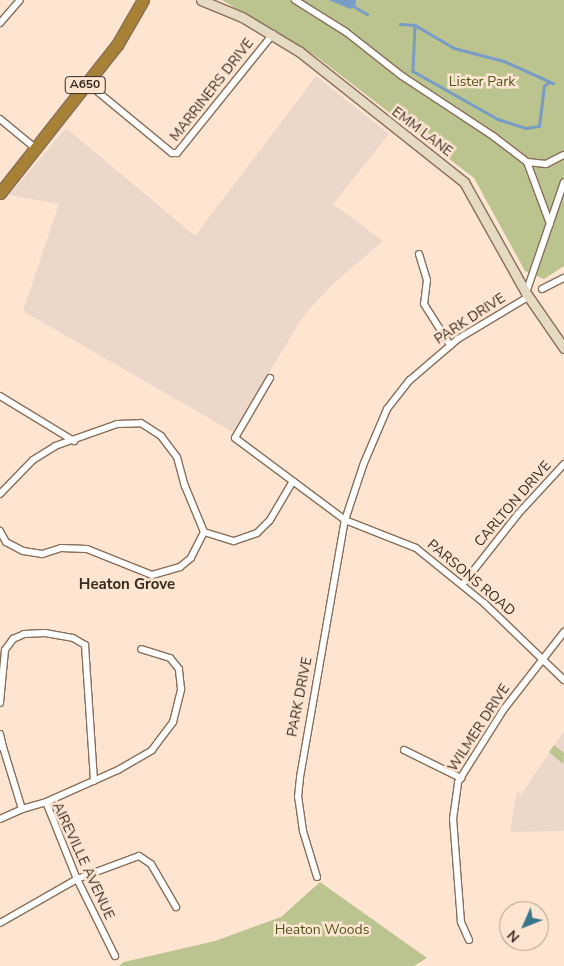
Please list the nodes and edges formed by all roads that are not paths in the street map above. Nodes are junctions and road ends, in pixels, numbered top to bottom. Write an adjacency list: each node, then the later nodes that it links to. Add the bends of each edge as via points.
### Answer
1 (20, 0): 5 (street)
2 (143, 0): 9 (highway, A650, via 117,44)
3 (202, 0): 6 (street, EMM LANE)
4 (294, 0): 11 (street, via 346,32 402,76)
5 (0, 23)
6 (273, 34): 7 (street, MARRINERS DRIVE, via 177,153 172,153); 18 (street, EMM LANE, via 464,182)
7 (98, 92)
8 (0, 119): 9 (street)
9 (35, 148): 13 (highway, A650)
10 (564, 155): 11 (street, via 546,164)
11 (527, 162): 14 (street)
12 (564, 182): 14 (street)
13 (0, 193)
14 (550, 224): 18 (street)
15 (419, 254): 19 (street, via 427,280 424,304)
16 (564, 278): 17 (street)
17 (542, 289)
18 (527, 295): 19 (street, PARK DRIVE); 20 (street, EMM LANE)
19 (450, 345): 27 (street, PARK DRIVE, via 410,380 387,409)
20 (564, 348)
21 (270, 378): 25 (street, via 236,438)
22 (0, 396): 23 (street)
23 (74, 441): 26 (street, via 56,446 33,460); 29 (street, via 130,421 151,428 169,444 177,457)
24 (564, 464): 30 (street, CARLTON DRIVE, via 518,514)
25 (293, 481): 27 (street); 29 (street, via 270,520 257,533 234,541)
26 (0, 494)
27 (345, 520): 30 (street, PARSONS ROAD, via 416,548); 44 (street, PARK DRIVE, via 298,790 303,830)
28 (0, 531): 29 (street, via 6,542 23,551 42,554 61,548 88,549 152,575 180,568 191,558)
29 (204, 532)
30 (462, 585): 33 (street, PARSONS ROAD)
31 (564, 632): 33 (street, WILMER DRIVE)
32 (141, 649): 40 (street, via 170,658 179,669 181,689 174,722 152,750)
33 (542, 659): 34 (street, PARSONS ROAD); 39 (street, WILMER DRIVE, via 504,709)
34 (564, 680)
35 (0, 702): 40 (street, via 5,650 13,639 24,634 46,633 73,638 85,645)
36 (0, 734): 37 (street)
37 (1, 747): 42 (street)
38 (404, 750): 39 (street)
39 (461, 778): 48 (street, WILMER DRIVE, via 453,819 461,922)
40 (94, 781): 41 (street)
41 (46, 802): 42 (street, AIREVILLE AVENUE); 45 (street, AIREVILLE AVENUE)
42 (22, 809): 43 (street, AIREVILLE AVENUE)
43 (0, 819)
44 (317, 877)
45 (77, 879): 46 (street, via 139,856 151,864); 47 (street); 49 (street, AIREVILLE AVENUE)
46 (176, 907)
47 (0, 923)
48 (469, 940)
49 (114, 956)

